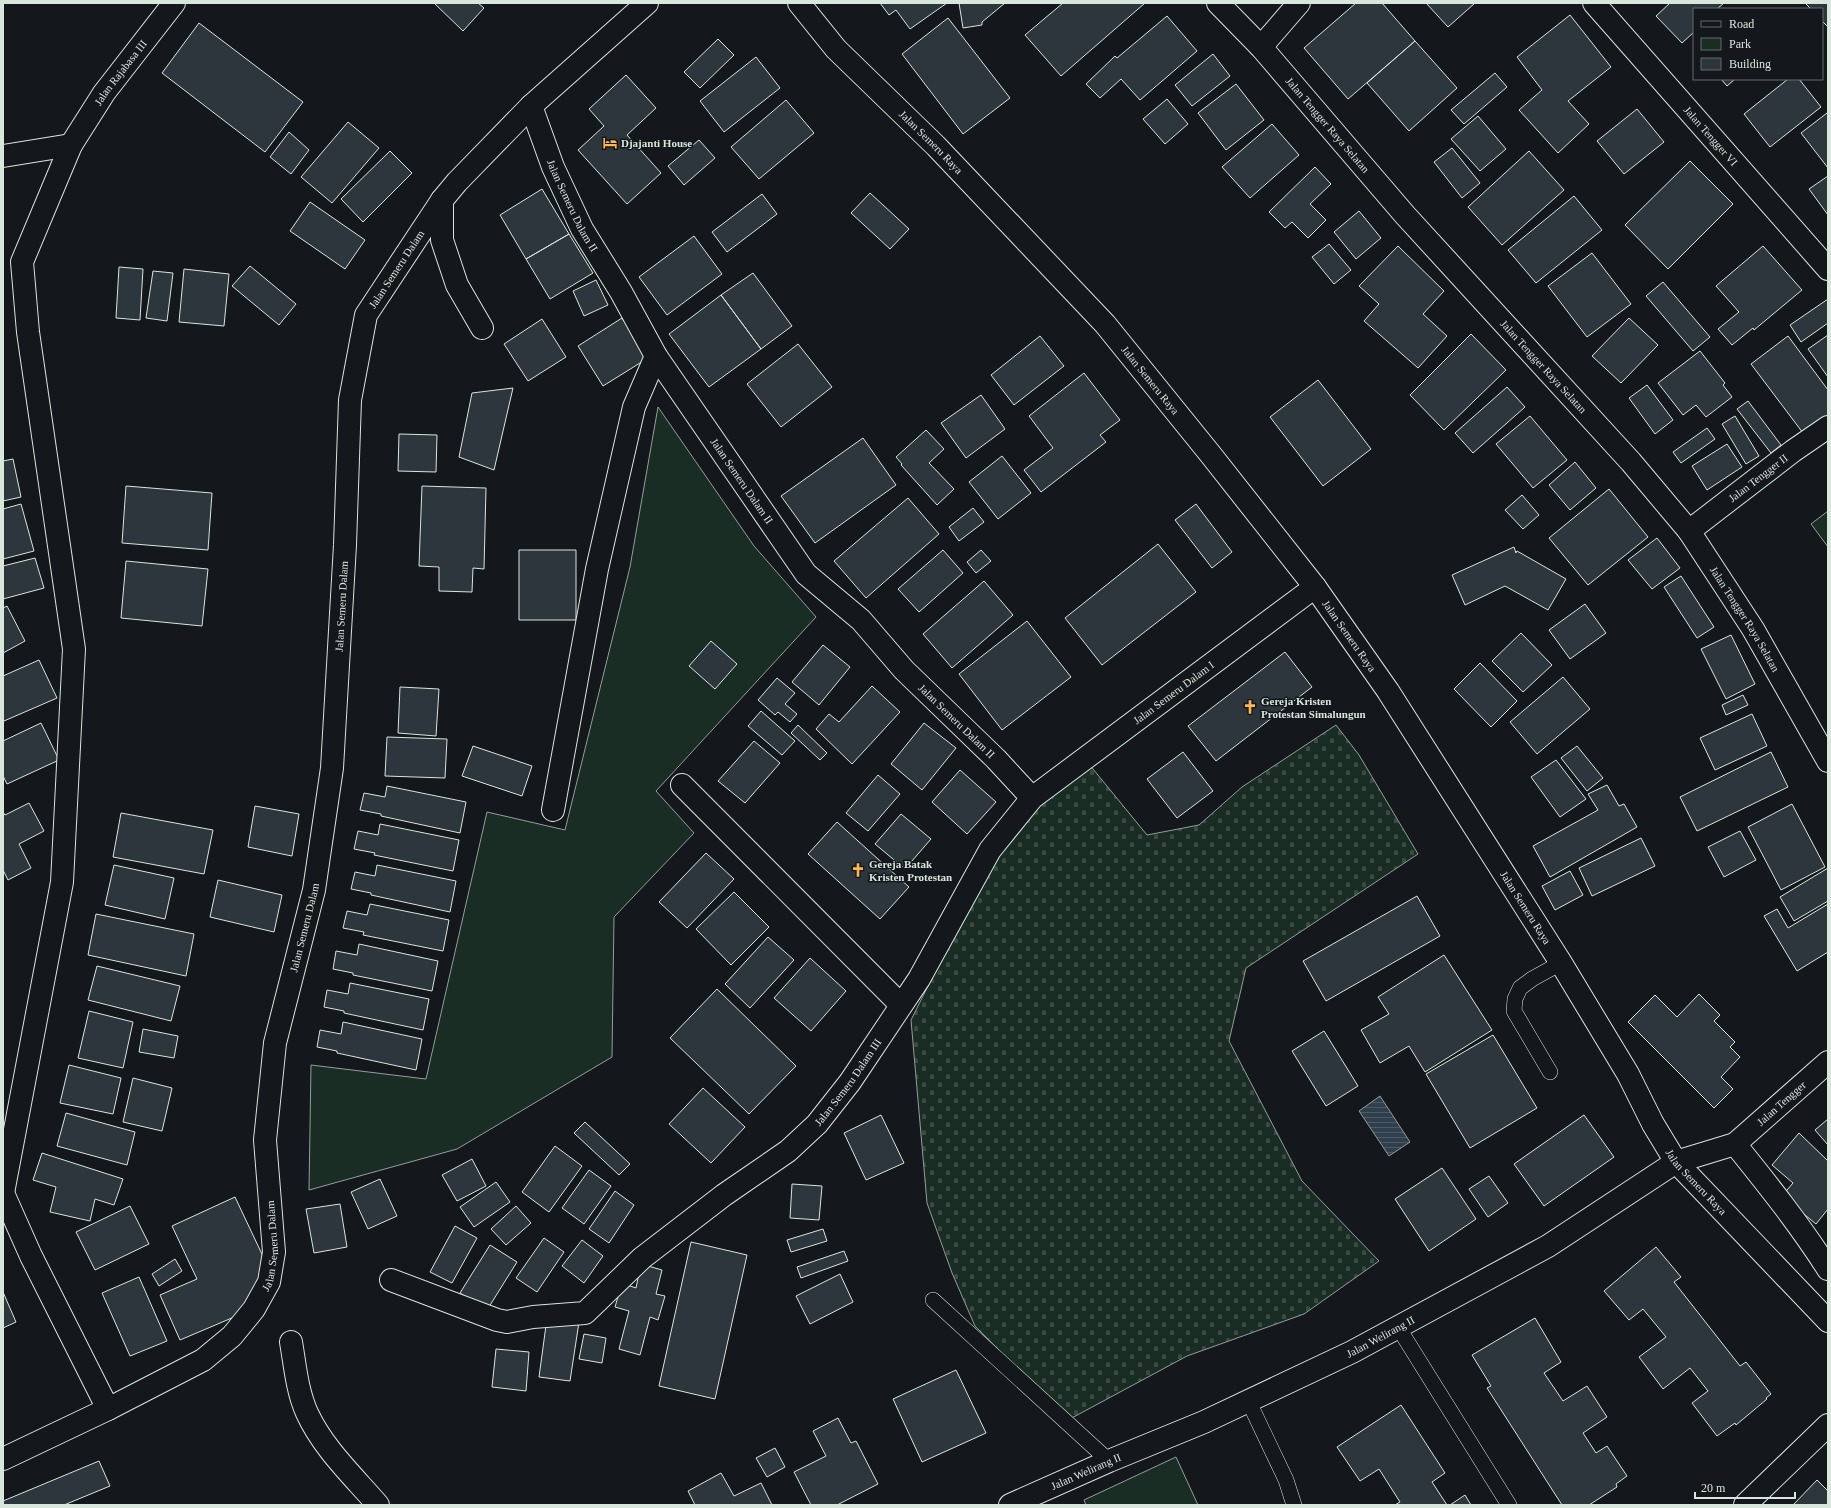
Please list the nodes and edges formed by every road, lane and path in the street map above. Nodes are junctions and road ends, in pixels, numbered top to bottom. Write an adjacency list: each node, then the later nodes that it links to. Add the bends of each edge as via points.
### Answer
1 (174, 3): 9 (street, Jalan Rajabasa III, via 104,93)
2 (647, 3): 8 (street, Jalan Semeru Dalam)
3 (798, 3): 17 (street, Jalan Semeru Raya, via 836,49 936,146 1105,324)
4 (1218, 3): 7 (street, Jalan Tengger Raya Selatan)
5 (1299, 3): 7 (street)
6 (1594, 3): 12 (street, Jalan Tengger VI)
7 (1261, 47): 16 (street, Jalan Tengger Raya Selatan, via 1405,214 1631,462)
8 (531, 106): 11 (street, Jalan Semeru Dalam); 14 (street, Jalan Semeru Dalam II, via 553,167 582,229)
9 (71, 145): 10 (street); 28 (street, Jalan Rajabasa III, via 22,262 28,332 74,649 62,882)
10 (3, 156)
11 (442, 200): 13 (street, via 442,240 457,285); 36 (street, Jalan Semeru Dalam, via 366,315 350,400 345,545 332,768 314,890 275,1043 265,1140 274,1252 269,1282 254,1309 232,1336 203,1360)
12 (1828, 269)
13 (482, 328)
14 (656, 356): 20 (street, Jalan Semeru Dalam II, via 806,574 861,620 904,670 996,759); 21 (street, via 634,407 596,569)
15 (1828, 426): 16 (street, Jalan Tengger II)
16 (1689, 531): 18 (street, Jalan Tengger Raya Selatan, via 1753,629)
17 (1315, 587): 20 (street, Jalan Semeru Dalam I); 22 (street, Jalan Semeru Raya, via 1388,691)
18 (1824, 747)
19 (682, 785): 23 (street)
20 (1032, 798): 23 (street, Jalan Semeru Dalam III, via 990,850 919,979)
21 (553, 810)
22 (1561, 963): 25 (lane, via 1520,988 1515,999 1514,1011); 27 (street, Jalan Semeru Raya, via 1628,1074)
23 (901, 1005): 30 (street, Jalan Semeru Dalam III, via 850,1082 817,1124 788,1151 724,1195 642,1258 585,1313 507,1322)
24 (1828, 1062): 26 (street, Jalan Tengger)
25 (1550, 1072)
26 (1736, 1144): 27 (street, Jalan Welirang II); 29 (street, via 1809,1238)
27 (1676, 1162): 32 (street, Jalan Semeru Raya); 33 (street, Jalan Welirang II, via 1548,1246)
28 (3, 1193): 36 (street, via 31,1256)
29 (1828, 1268)
30 (391, 1280)
31 (933, 1300): 39 (lane)
32 (1828, 1321)
33 (1398, 1327): 35 (street, Jalan Welirang II, via 1352,1352); 43 (lane)
34 (291, 1342): 41 (street, via 298,1385 307,1412 321,1439)
35 (1248, 1400): 39 (street, Jalan Welirang II, via 1204,1422); 42 (lane, via 1286,1480)
36 (108, 1409): 38 (street, Jalan Semeru Dalam)
37 (1828, 1425): 44 (street)
38 (3, 1459)
39 (1109, 1461): 40 (street, Jalan Welirang II)
40 (1018, 1504)
41 (378, 1505)
42 (1294, 1505)
43 (1509, 1505)
44 (1745, 1505)

